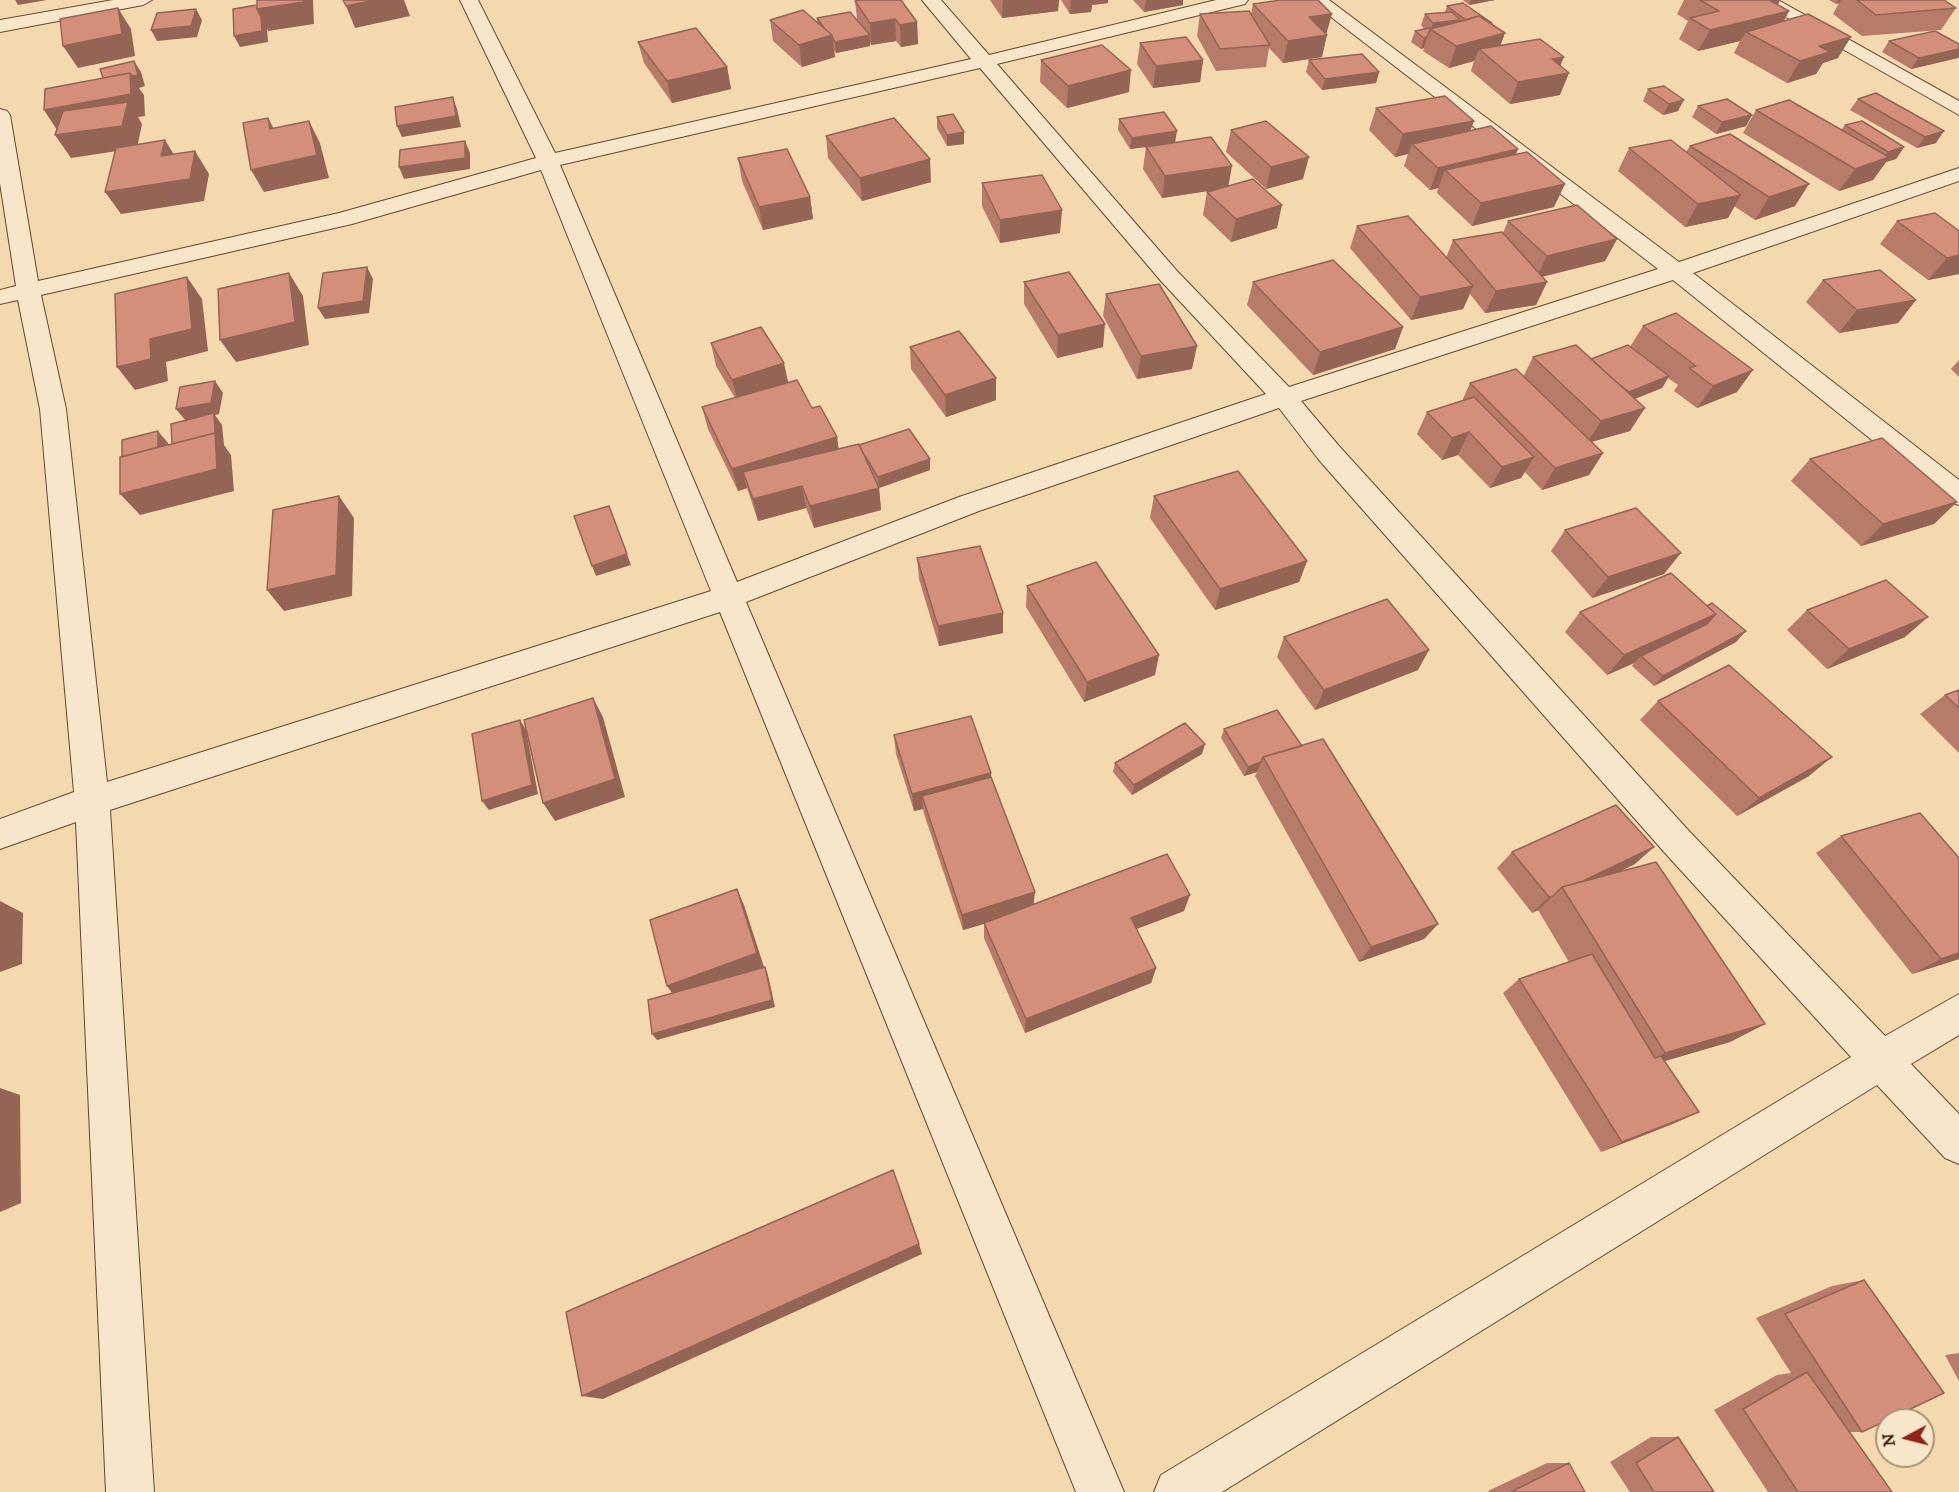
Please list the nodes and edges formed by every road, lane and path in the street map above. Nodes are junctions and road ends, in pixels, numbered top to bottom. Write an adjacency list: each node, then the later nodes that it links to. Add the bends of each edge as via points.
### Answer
1 (143, 0): 7 (street)
2 (469, 0): 11 (street)
3 (931, 0): 8 (street)
4 (1239, 0): 8 (street)
5 (1318, 0): 13 (street)
6 (1765, 0): 9 (street)
7 (0, 26)
8 (986, 61): 11 (street); 15 (street, via 1168,276)
9 (1959, 109)
10 (0, 115): 14 (street)
11 (548, 161): 14 (street, via 344,219); 17 (street)
12 (1959, 174): 13 (street)
13 (1676, 271): 15 (street); 16 (street)
14 (14, 294): 18 (street, via 53,409)
15 (1284, 397): 17 (street, via 969,504); 21 (street, via 1329,453 1677,842)
16 (1959, 495)
17 (729, 597): 18 (street); 24 (street)
18 (92, 801): 19 (street); 23 (street)
19 (0, 834)
20 (1959, 1013): 21 (street)
21 (1881, 1061): 22 (street); 25 (street)
22 (1959, 1144)
23 (130, 1492)
24 (1100, 1492)
25 (1178, 1492)

